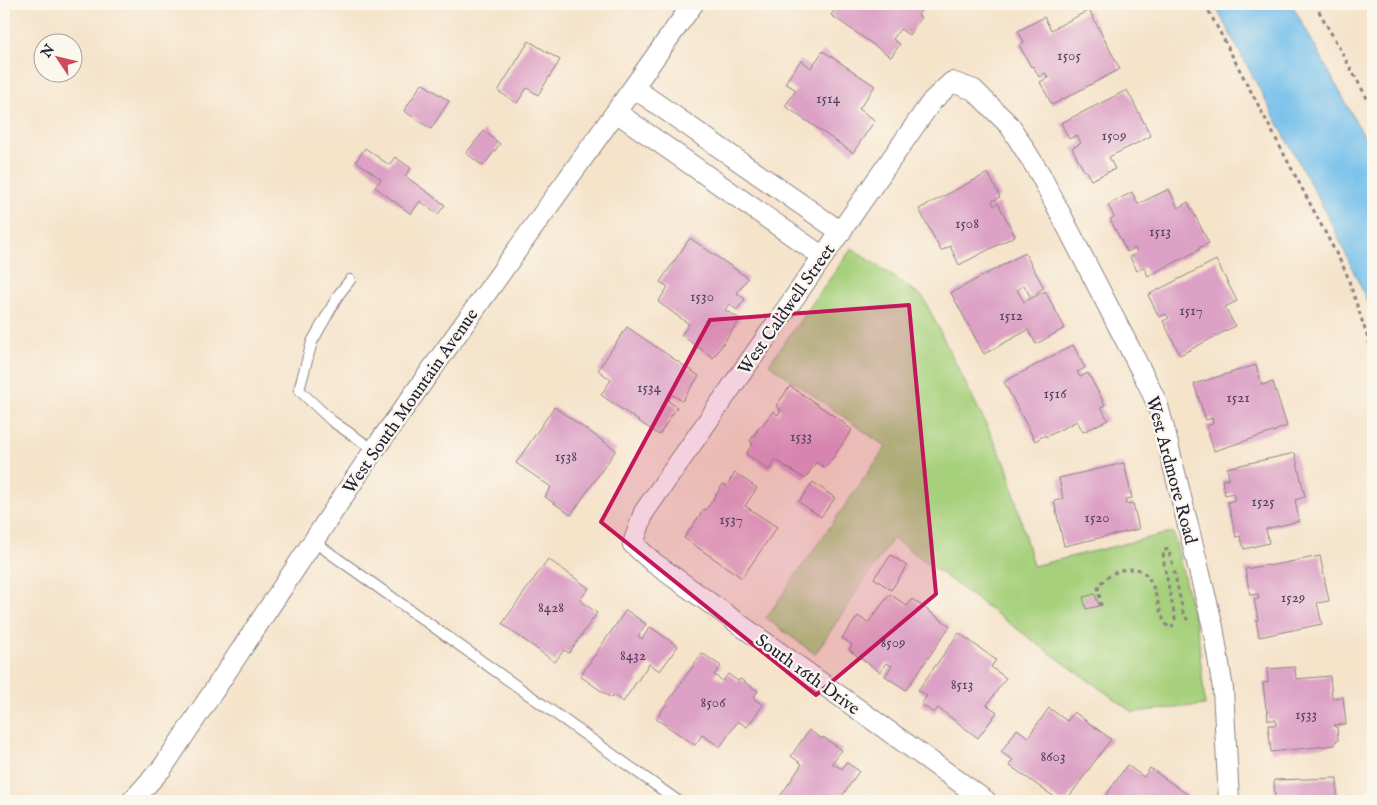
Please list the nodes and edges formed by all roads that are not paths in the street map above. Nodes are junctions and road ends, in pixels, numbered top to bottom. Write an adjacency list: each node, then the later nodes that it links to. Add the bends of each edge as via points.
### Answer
1 (693, 4): 3 (street, West South Mountain Avenue)
2 (952, 82): 7 (street, West Caldwell Street, via 932,101); 16 (street, West Ardmore Road, via 974,90 1010,126 1040,174 1158,406 1213,627 1223,689)
3 (634, 88): 4 (street, West South Mountain Avenue); 5 (street)
4 (616, 112): 6 (street); 10 (street, West South Mountain Avenue)
5 (722, 149): 6 (street); 7 (street)
6 (705, 174): 8 (street)
7 (841, 232): 8 (street, West Caldwell Street)
8 (823, 257): 12 (street, West Caldwell Street, via 644,512)
9 (350, 280): 10 (lane, via 312,342 299,390 332,421)
10 (374, 450): 11 (street, West South Mountain Avenue)
11 (313, 541): 13 (street, West South Mountain Avenue, via 163,767); 14 (lane)
12 (633, 544): 15 (street, South 16th Drive, via 654,563)
13 (132, 801)
14 (678, 801)
15 (986, 801)
16 (1229, 801)

